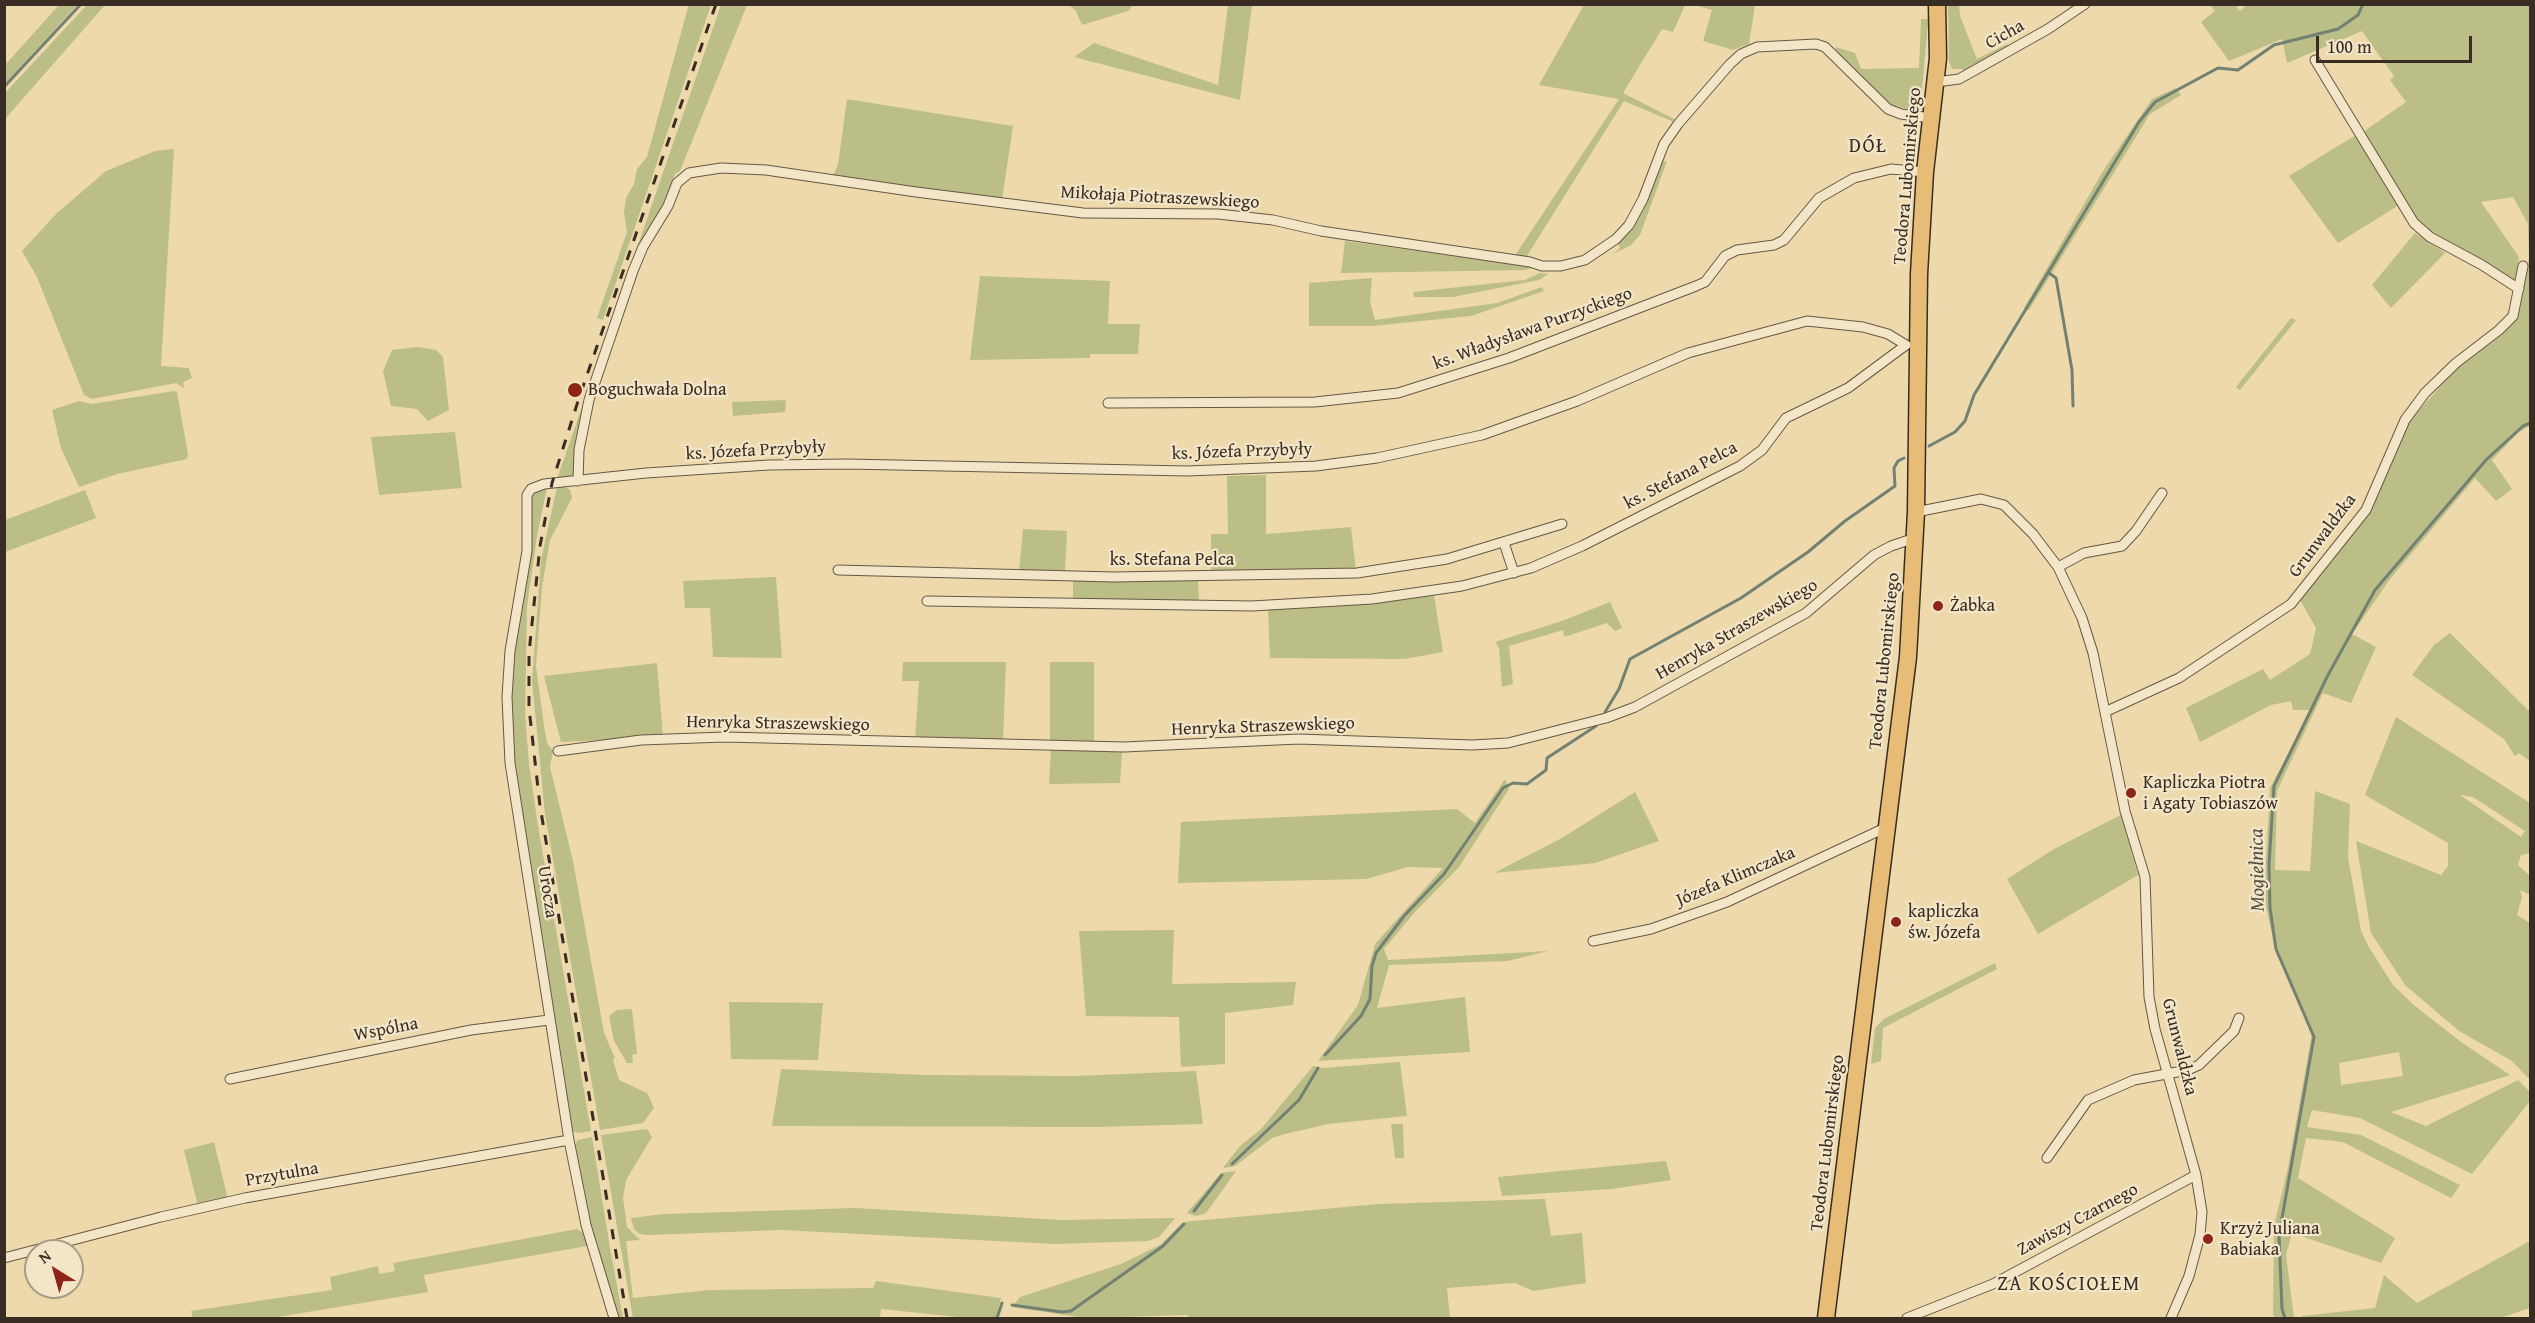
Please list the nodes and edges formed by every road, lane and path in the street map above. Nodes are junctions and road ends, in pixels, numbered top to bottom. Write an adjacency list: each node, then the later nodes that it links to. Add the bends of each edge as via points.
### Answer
1 (1937, 4): 4 (highway, Teodora Lubomirskiego)
2 (2085, 4): 4 (street, Cicha, via 1959,79)
3 (2315, 60): 8 (street, via 2414,224)
4 (1936, 82): 5 (highway, Teodora Lubomirskiego)
5 (1931, 118): 6 (highway, Teodora Lubomirskiego); 11 (street, Mikołaja Piotraszewskiego, via 1888,109 1825,47 1757,47 1730,64 1678,124 1664,144 1643,199 1623,232 1585,260 1561,266 1321,231 1273,220 1218,214 1083,213 766,170 695,171 677,183 633,271 589,400 579,450)
6 (1925, 172): 9 (highway, Teodora Lubomirskiego); 10 (street, ks. Władysława Purzyckiego, via 1891,169 1854,178 1819,198 1784,240 1725,256 1705,282 1509,358 1398,393 1315,402)
7 (2523, 266): 8 (street, Grunwaldzka)
8 (2519, 289): 22 (street, Grunwaldzka, via 2513,316 2456,363 2425,393 2405,420 2366,510 2291,604 2179,678)
9 (1912, 344): 11 (street, ks. Józefa Przybyły, via 1863,327 1807,321 1688,353 1577,401 1482,435 1377,458 1316,466 1187,471 769,465); 14 (highway, Teodora Lubomirskiego); 20 (street, ks. Stefana Pelca, via 1848,388 1786,418 1762,450 1740,465 1582,546)
10 (1108, 403)
11 (578, 481): 12 (street, ks. Józefa Przybyły)
12 (552, 483): 27 (street, Urocza, via 537,485 527,495 527,551 510,651 507,697 510,763)
13 (2162, 493): 18 (street, via 2122,546 2084,553)
14 (1916, 512): 16 (highway, Teodora Lubomirskiego); 18 (street, Grunwaldzka, via 1967,501 1993,501 2015,514)
15 (1562, 524): 17 (street, ks. Stefana Pelca)
16 (1915, 538): 23 (street, Henryka Straszewskiego, via 1874,555 1806,613 1635,707 1508,743 1296,739 1124,747 725,737 641,740); 24 (highway, Teodora Lubomirskiego, via 1908,657)
17 (1504, 543): 19 (street, ks. Stefana Pelca, via 1447,559 1357,573 1114,577); 20 (street)
18 (2058, 567): 22 (street, Grunwaldzka, via 2082,618)
19 (838, 570)
20 (1514, 573): 21 (street, ks. Stefana Pelca, via 1423,594 1296,604)
21 (927, 601)
22 (2107, 711): 28 (street, Grunwaldzka, via 2125,811 2145,877 2149,997)
23 (558, 751)
24 (1887, 827): 25 (street, Józefa Klimczaka, via 1727,902 1651,929); 35 (highway, Teodora Lubomirskiego)
25 (1593, 941)
26 (2239, 1018): 28 (street, via 2234,1031 2199,1065)
27 (549, 1020): 29 (street, Wspólna, via 471,1030); 30 (street, Urocza)
28 (2168, 1074): 31 (street, via 2134,1080 2088,1100); 32 (street, Grunwaldzka)
29 (230, 1079)
30 (569, 1140): 33 (street, Przytulna, via 245,1198); 34 (street, Urocza, via 586,1225)
31 (2047, 1158)
32 (2196, 1175): 36 (street, Zawiszy Czarnego, via 1994,1284); 37 (street, Grunwaldzka, via 2202,1212 2200,1236)
33 (4, 1258)
34 (614, 1318)
35 (1826, 1318)
36 (1907, 1318)
37 (2173, 1318)

